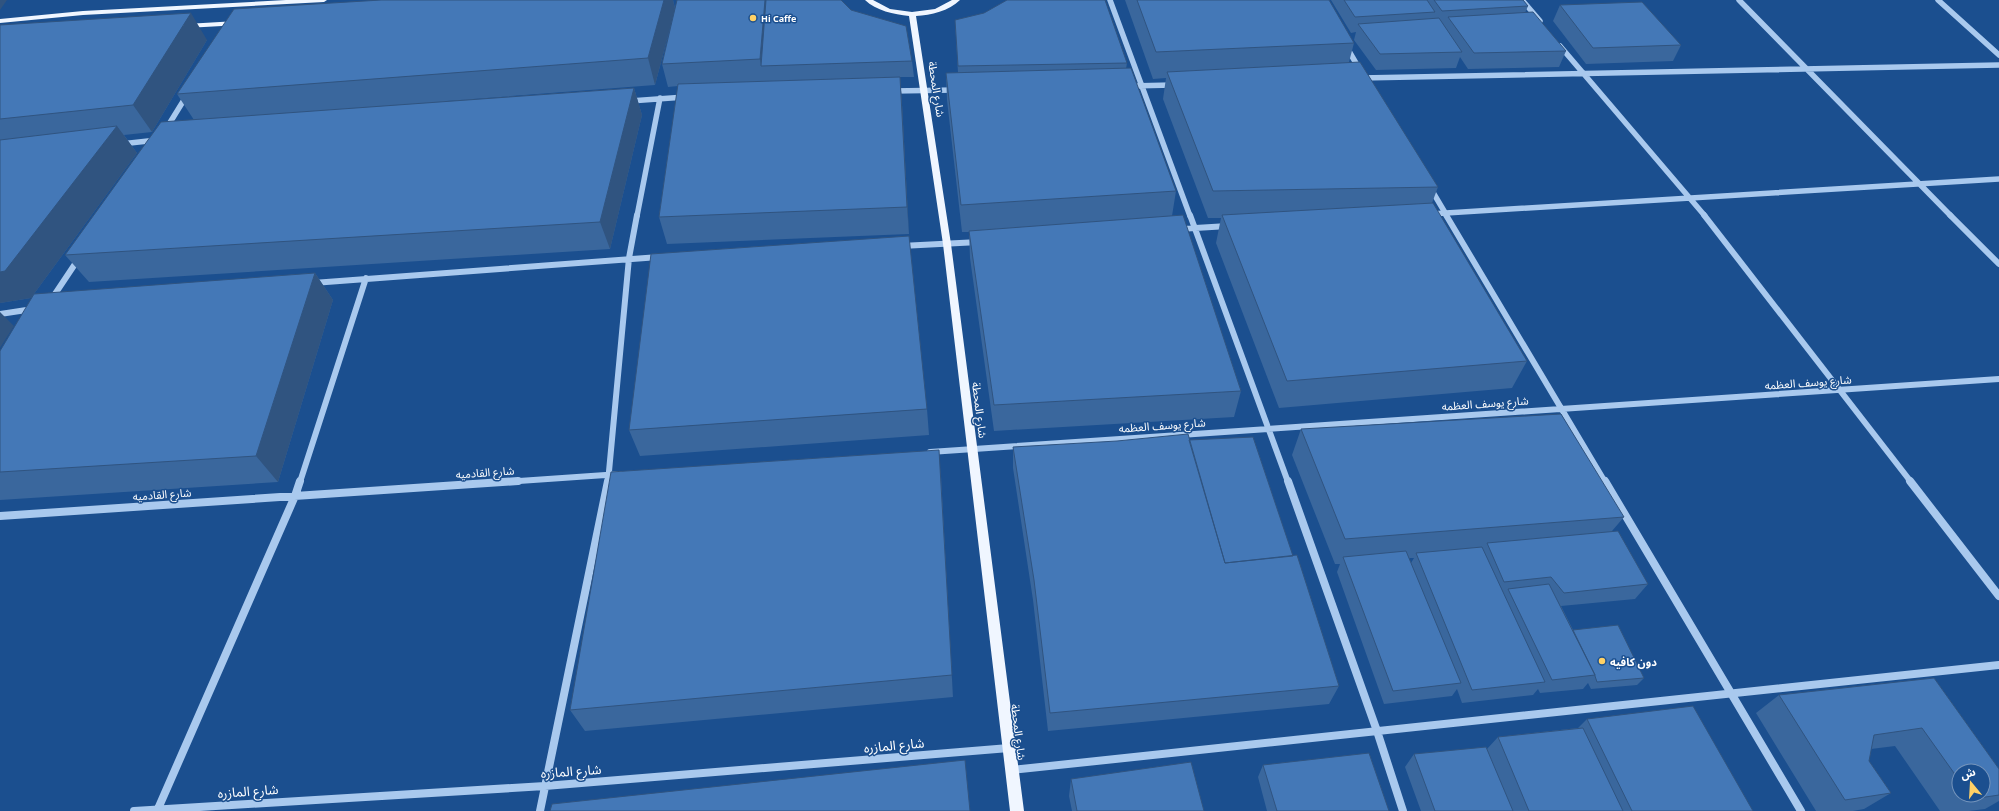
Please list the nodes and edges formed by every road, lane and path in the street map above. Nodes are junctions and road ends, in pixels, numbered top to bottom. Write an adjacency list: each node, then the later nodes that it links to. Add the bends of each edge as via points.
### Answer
1 (324, 0): 9 (main road, via 83,13)
2 (868, 0): 8 (main road, via 880,8)
3 (957, 0): 8 (main road, via 934,11)
4 (1110, 0): 26 (street)
5 (1522, 0): 12 (street)
6 (1739, 0): 19 (street)
7 (1938, 0): 17 (street)
8 (912, 14): 29 (main road, شارع المحطة)
9 (0, 21)
10 (246, 23): 11 (main road)
11 (230, 24): 13 (main road); 14 (street)
12 (1543, 25)
13 (177, 27)
14 (226, 31)
15 (1553, 37): 20 (street)
16 (1342, 39): 22 (street)
17 (1999, 55)
18 (1999, 65): 19 (street)
19 (1806, 69): 20 (street); 39 (street)
20 (1584, 74): 22 (street); 40 (street)
21 (1358, 78): 22 (street)
22 (1365, 78): 24 (street)
23 (1183, 85): 26 (street)
24 (1369, 85)
25 (1120, 86): 26 (street)
26 (1143, 86): 44 (street)
27 (964, 90): 29 (street)
28 (886, 91): 29 (street)
29 (925, 91): 47 (main road, شارع المحطة)
30 (189, 92): 34 (street)
31 (691, 96): 32 (street)
32 (660, 98): 33 (street); 51 (street)
33 (621, 101)
34 (160, 139): 35 (street); 36 (street)
35 (114, 144)
36 (156, 146)
37 (1425, 179): 41 (street)
38 (1999, 179): 39 (street)
39 (1920, 184): 40 (street); 52 (street)
40 (1691, 198): 41 (street); 59 (street)
41 (1445, 213): 42 (street); 60 (street)
42 (1420, 215)
43 (1233, 226): 44 (street)
44 (1194, 228): 45 (street); 61 (street)
45 (1170, 230)
46 (987, 242): 47 (street)
47 (947, 244): 48 (street); 62 (main road, شارع المحطة)
48 (891, 247)
49 (81, 256): 55 (street, via 46,307)
50 (669, 257): 51 (street)
51 (629, 258): 53 (street); 65 (street)
52 (1999, 264)
53 (366, 278): 54 (street); 66 (street)
54 (303, 284)
55 (54, 307)
56 (38, 308): 57 (street)
57 (0, 314)
58 (1999, 379): 59 (street, شارع يوسف العظمه)
59 (1841, 390): 60 (street, شارع يوسف العظمه); 68 (street)
60 (1562, 409): 61 (street, شارع يوسف العظمه); 70 (street)
61 (1269, 428): 62 (street, شارع يوسف العظمه); 71 (street)
62 (972, 449): 63 (street); 72 (main road, شارع المحطة)
63 (925, 453)
64 (624, 474): 65 (street, شارع القادميه)
65 (608, 475): 66 (street, شارع القادميه); 74 (street)
66 (296, 496): 67 (street, شارع القادميه); 75 (street)
67 (0, 516)
68 (1999, 596)
69 (1999, 665): 70 (street)
70 (1732, 694): 71 (street); 80 (street)
71 (1377, 731): 73 (street); 79 (street)
72 (1009, 748): 73 (main road, شارع المحطة); 74 (street, شارع المازره)
73 (1012, 770): 78 (main road, شارع المحطة)
74 (545, 786): 75 (street, شارع المازره); 77 (street)
75 (157, 810): 76 (street, شارع المازره)
76 (134, 811)
77 (540, 811)
78 (1017, 811)
79 (1403, 811)
80 (1801, 811)

